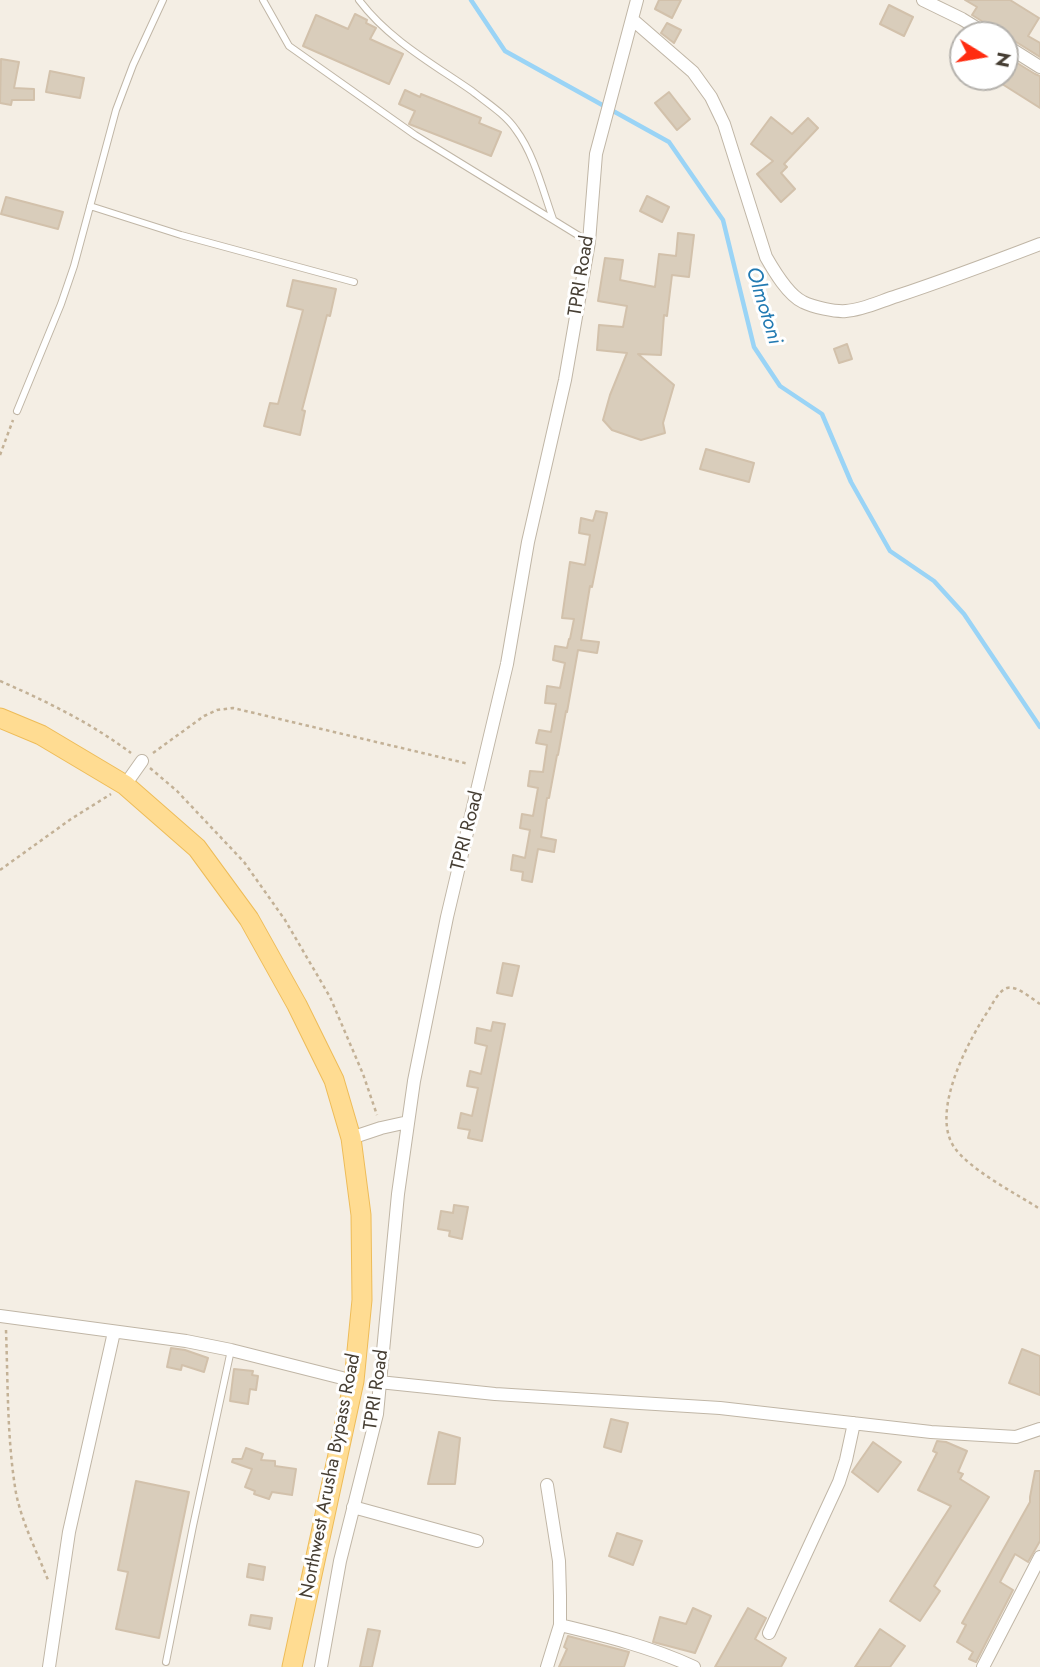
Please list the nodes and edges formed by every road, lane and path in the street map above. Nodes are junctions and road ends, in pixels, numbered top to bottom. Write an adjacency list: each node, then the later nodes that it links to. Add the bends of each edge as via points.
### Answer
1 (163, 0): 10 (lane, via 116,110)
2 (263, 0): 11 (lane, via 289,46 415,135)
3 (359, 0): 11 (lane, via 396,38 492,106 514,127 526,143)
4 (637, 0): 6 (street, TPRI Road)
5 (923, 0): 7 (street)
6 (633, 20): 12 (street, TPRI Road, via 596,154); 13 (street, via 693,72 711,97 724,124 766,257 803,302 846,312)
7 (965, 21)
8 (1019, 53): 9 (street)
9 (1040, 66)
10 (90, 206): 14 (lane); 15 (lane, via 61,304)
11 (553, 219): 12 (lane)
12 (589, 242): 19 (street, TPRI Road, via 565,380)
13 (1040, 244)
14 (354, 282)
15 (16, 411): 16 (path)
16 (0, 455)
17 (0, 718): 20 (main road, Northwest Arusha Bypass Road, via 41,735)
18 (142, 761): 19 (path, via 204,716 233,708); 20 (street)
19 (483, 767): 23 (street, TPRI Road, via 447,917)
20 (125, 785): 21 (path); 24 (main road, Northwest Arusha Bypass Road, via 197,848 249,919 334,1080)
21 (0, 870)
22 (1040, 1004): 25 (path, via 1012,987 1001,992 969,1042 950,1092 946,1121 953,1146 967,1163)
23 (408, 1122): 24 (street); 30 (street, TPRI Road)
24 (351, 1138): 29 (main road, Northwest Arusha Bypass Road, via 362,1227 362,1300)
25 (1040, 1209)
26 (3, 1316): 27 (street); 37 (path, via 17,1495)
27 (114, 1332): 28 (street); 37 (street, via 69,1532)
28 (231, 1350): 29 (street); 40 (lane)
29 (354, 1381): 42 (main road, Northwest Arusha Bypass Road)
30 (379, 1382): 31 (street); 34 (street, TPRI Road, via 377,1413)
31 (854, 1423): 32 (street, via 1016,1437); 39 (street, via 839,1482)
32 (1040, 1429)
33 (547, 1485): 38 (street, via 559,1562)
34 (353, 1507): 35 (street); 43 (street, TPRI Road)
35 (477, 1541)
36 (1040, 1557): 46 (street)
37 (58, 1606): 41 (street)
38 (560, 1625): 44 (street); 45 (street, via 637,1644)
39 (769, 1633)
40 (166, 1661)
41 (49, 1667)
42 (292, 1667)
43 (321, 1667)
44 (547, 1667)
45 (694, 1667)
46 (984, 1667)

